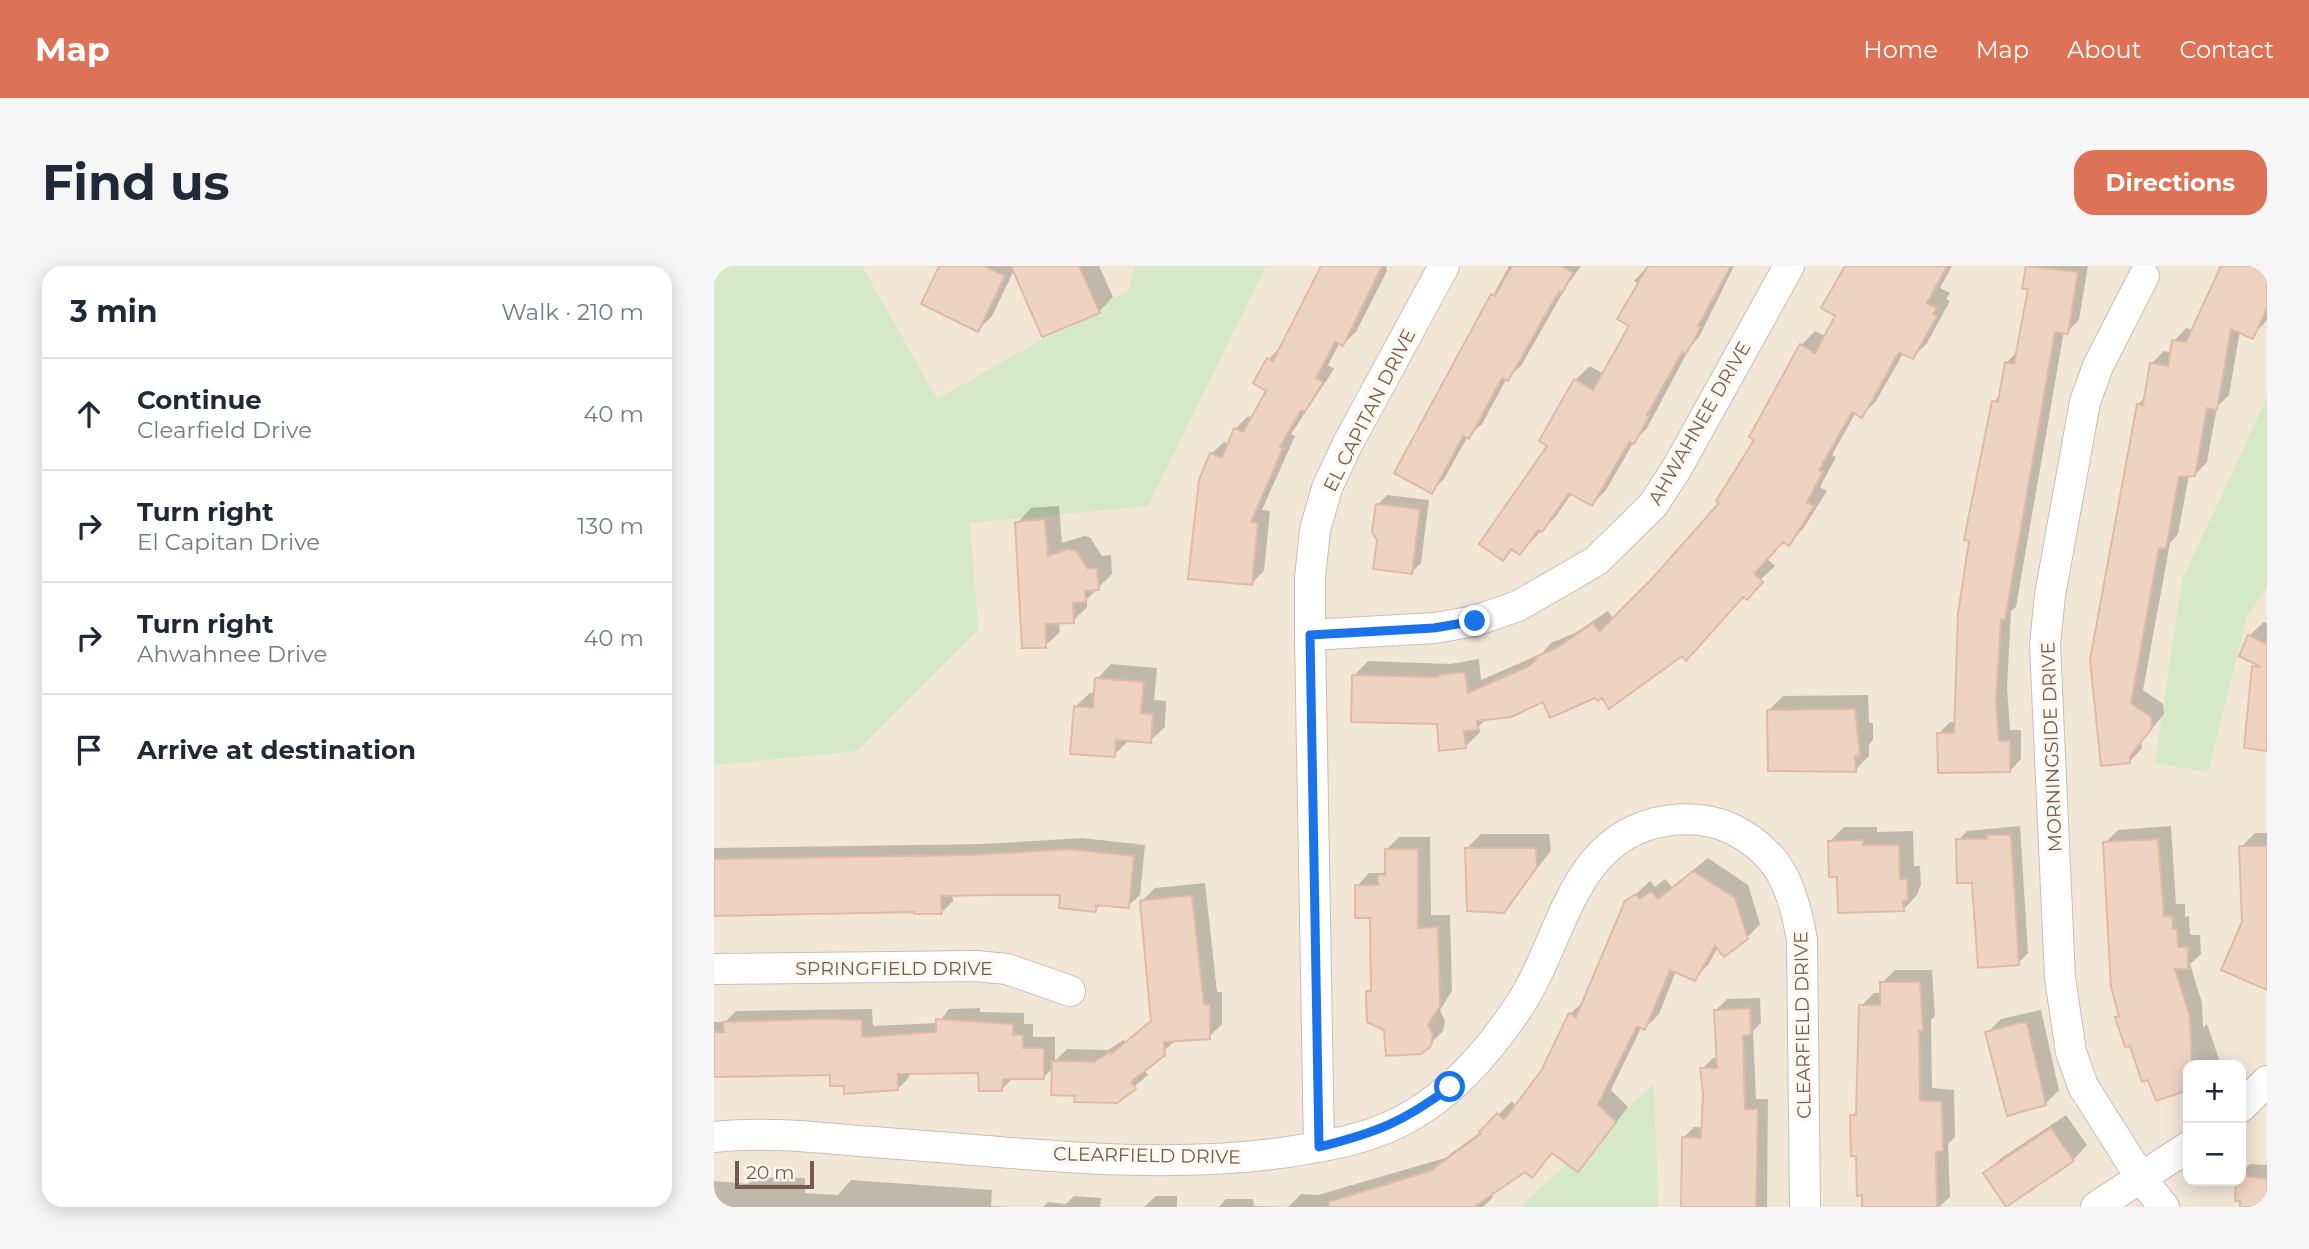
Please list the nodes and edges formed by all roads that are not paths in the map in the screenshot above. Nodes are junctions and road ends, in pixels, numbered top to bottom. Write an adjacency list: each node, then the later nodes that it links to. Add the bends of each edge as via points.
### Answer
1 (1444, 266): 4 (street, EL CAPITAN DRIVE, via 1327,488 1315,530)
2 (1789, 266): 4 (street, AHWAHNEE DRIVE, via 1659,496 1629,532 1596,561 1518,606 1475,621 1434,628)
3 (2144, 276): 12 (street, MORNINGSIDE DRIVE, via 2085,401 2045,645 2063,1011 2083,1086)
4 (1310, 635): 10 (street, EL CAPITAN DRIVE)
5 (714, 969): 6 (street, SPRINGFIELD DRIVE, via 975,966 1007,969)
6 (1070, 990)
7 (2267, 1081): 8 (street)
8 (2246, 1103)
9 (714, 1137): 10 (street, CLEARFIELD DRIVE, via 788,1136 1138,1158 1257,1156)
10 (1319, 1147): 13 (street, CLEARFIELD DRIVE, via 1373,1134 1413,1114 1450,1087 1520,1005 1576,885 1599,852 1637,828 1680,817 1719,823 1754,840 1781,869 1796,903 1802,940)
11 (2183, 1150): 12 (street)
12 (2141, 1178): 14 (street); 15 (street, MORNINGSIDE DRIVE)
13 (1805, 1207)
14 (2096, 1207)
15 (2164, 1207)

